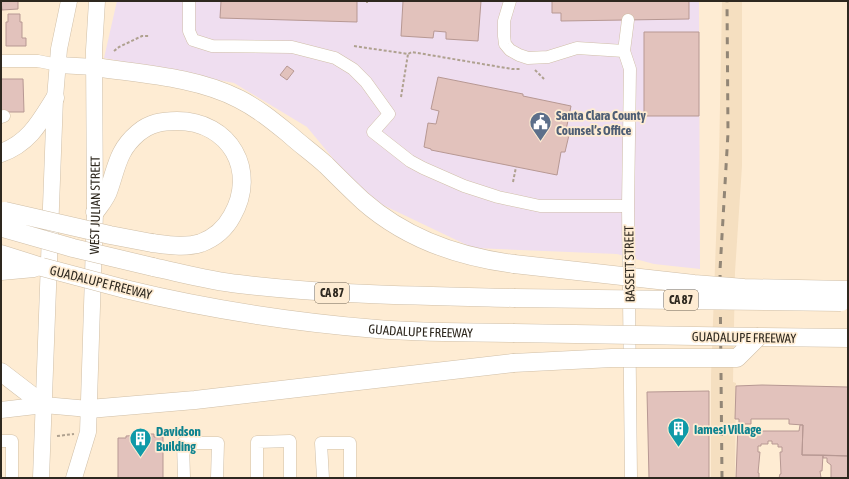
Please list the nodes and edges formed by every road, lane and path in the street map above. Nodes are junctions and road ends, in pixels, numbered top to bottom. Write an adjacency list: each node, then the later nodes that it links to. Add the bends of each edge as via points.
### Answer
1 (69, 1): 12 (main road)
2 (97, 1): 13 (main road, WEST JULIAN STREET)
3 (189, 1): 20 (street, via 189,31 192,40 212,46 292,47 335,58 353,69 366,82 389,114 373,132 423,168 464,186 540,206)
4 (510, 1): 9 (street, via 504,21 505,44 519,55 528,58 548,57 578,48)
5 (628, 20): 9 (street)
6 (150, 36): 8 (path, via 142,36)
7 (354, 46): 10 (path)
8 (114, 51)
9 (624, 51): 20 (street, BASSETT STREET, via 630,69)
10 (408, 54): 14 (path, via 412,52 512,69 536,70); 16 (path)
11 (1, 61): 12 (street, via 38,61)
12 (58, 65): 13 (main road); 15 (main road)
13 (95, 67): 21 (main road, WEST JULIAN STREET); 26 (highway, bridge, via 183,80 239,98 278,126 364,202 391,222 428,242 458,253 487,261 694,284 744,288)
14 (544, 79)
15 (55, 98): 17 (highway, via 35,129 19,144); 31 (main road)
16 (401, 98)
17 (1, 153)
18 (516, 167): 19 (path)
19 (513, 182)
20 (628, 206): 46 (street, BASSETT STREET)
21 (95, 212): 22 (highway, bridge, via 109,190 124,148 138,133 162,121 197,123 215,131 229,144 242,172 238,205 226,225 211,239 199,244 176,246 152,243); 32 (main road, WEST JULIAN STREET)
22 (2, 219): 27 (highway, GUADALUPE FREEWAY / CA 87, bridge, via 73,248 153,267 237,284 318,292 514,298)
23 (1, 254): 24 (highway, GUADALUPE FREEWAY)
24 (42, 267): 25 (highway); 28 (highway, GUADALUPE FREEWAY, bridge, via 153,296 253,315 378,330)
25 (1, 271)
26 (848, 290)
27 (848, 302)
28 (758, 337): 29 (highway, GUADALUPE FREEWAY); 32 (highway, bridge, via 737,358 612,358 513,363 389,379)
29 (848, 338)
30 (1, 372): 31 (highway)
31 (44, 406): 32 (main road); 33 (main road); 38 (main road)
32 (89, 409): 39 (main road, WEST JULIAN STREET, via 88,432)
33 (1, 410)
34 (75, 434): 35 (path)
35 (57, 436)
36 (1, 441): 37 (street, via 12,441)
37 (12, 478)
38 (41, 478)
39 (74, 478)
40 (184, 478): 41 (street, via 183,443 218,444)
41 (217, 478)
42 (257, 478): 43 (street, via 257,442 290,442)
43 (290, 478)
44 (323, 478): 45 (street, via 321,443 350,443)
45 (350, 478)
46 (631, 478)

